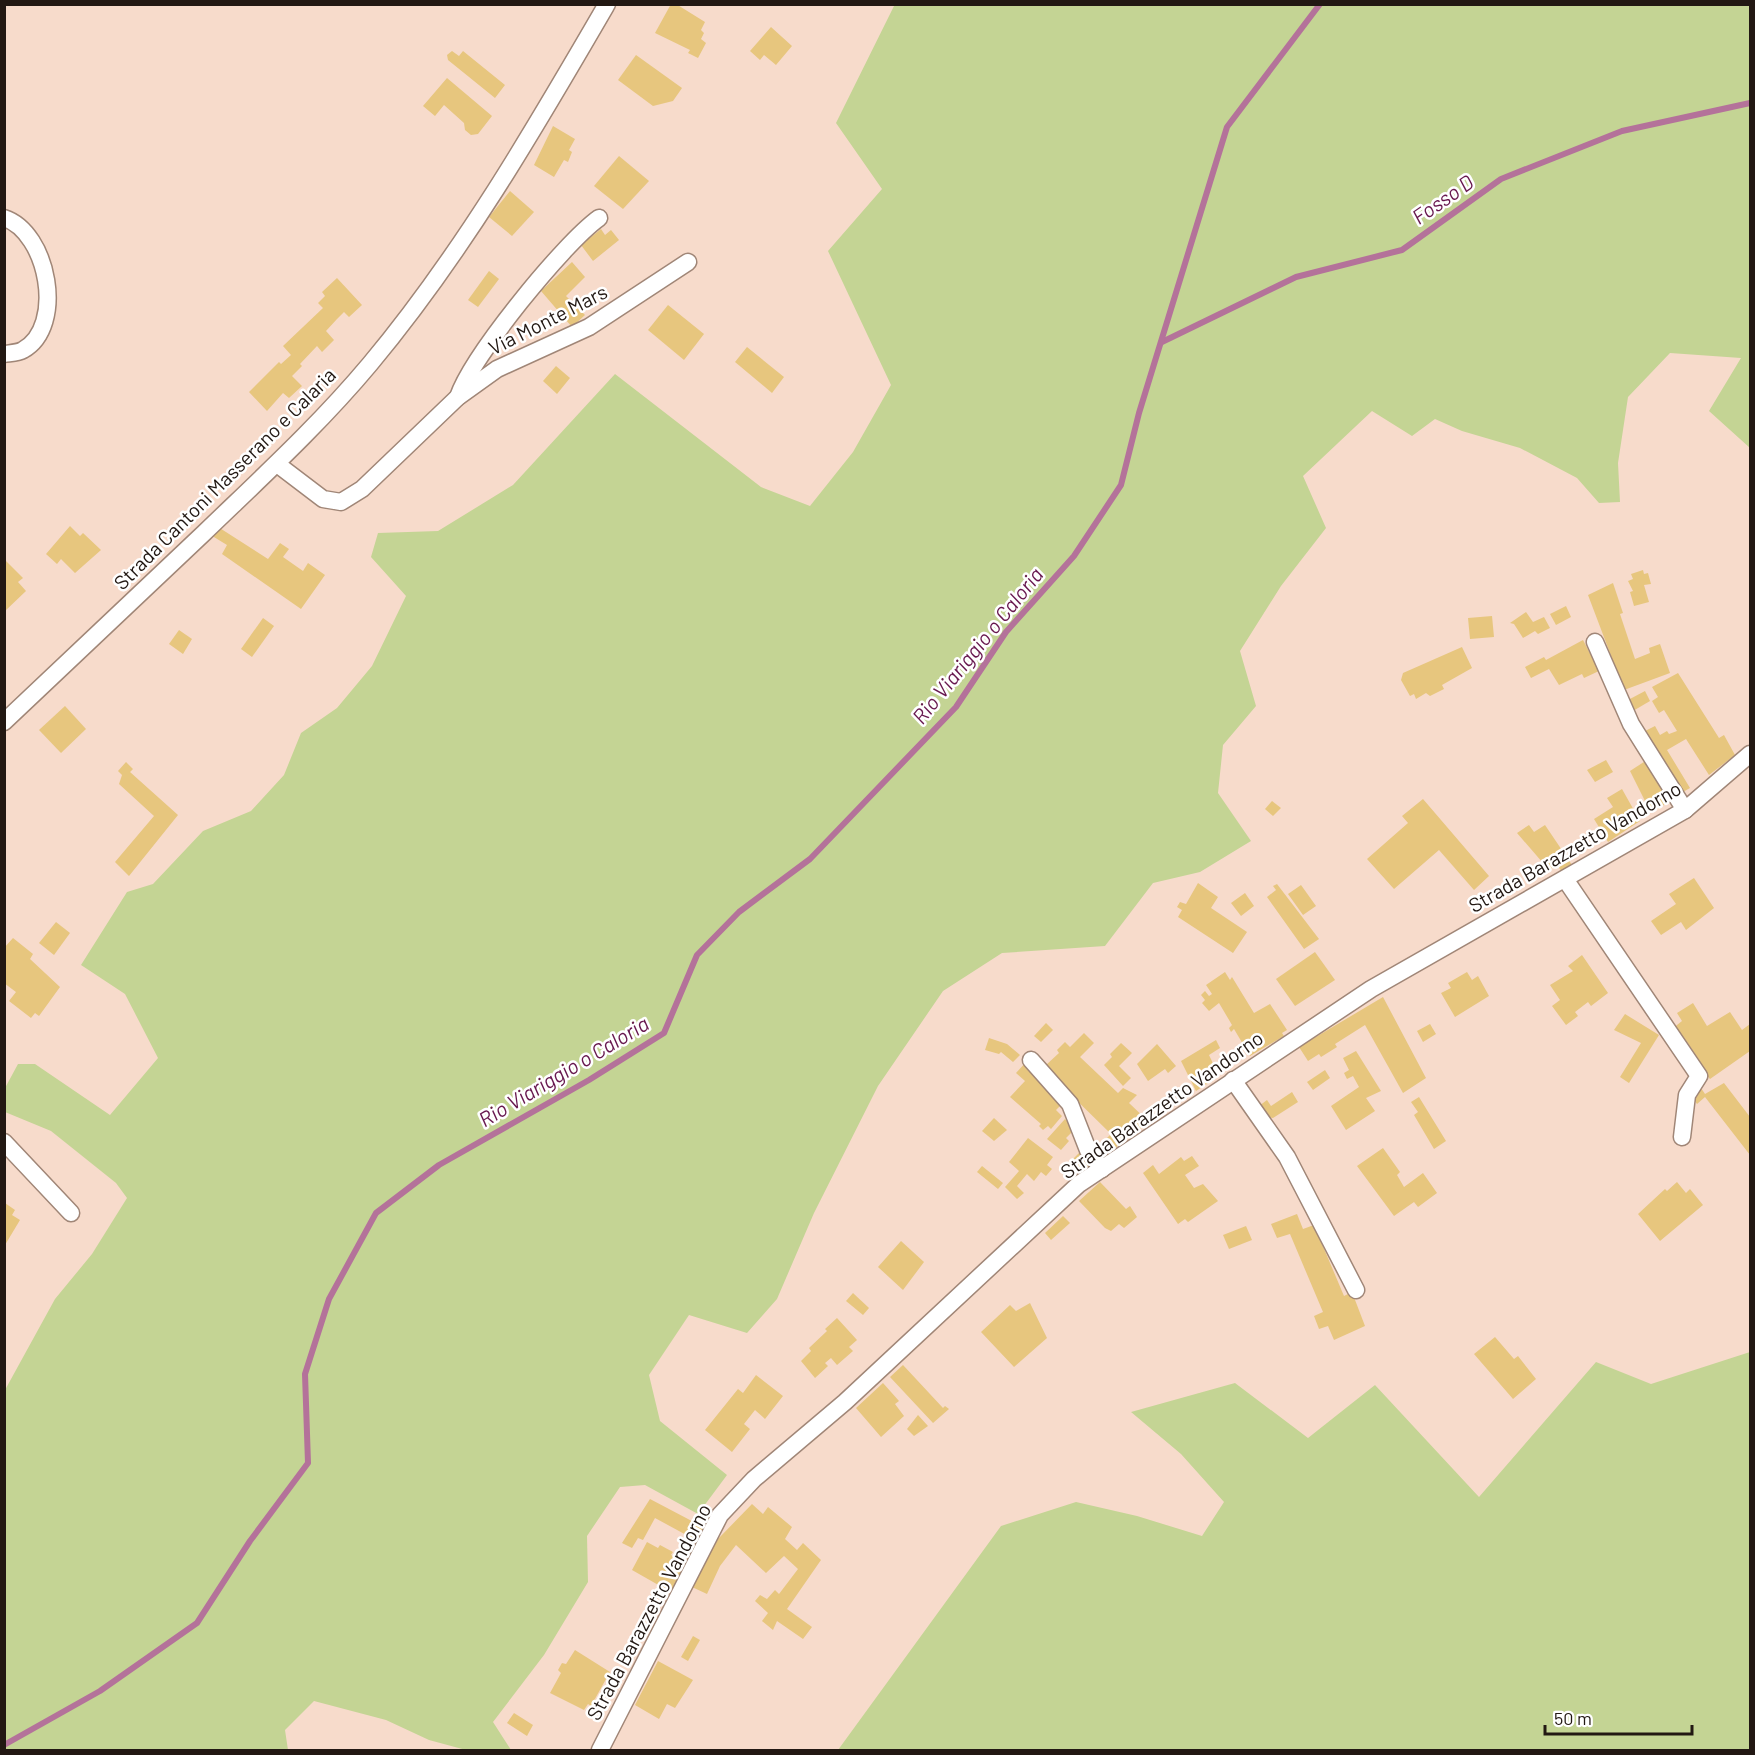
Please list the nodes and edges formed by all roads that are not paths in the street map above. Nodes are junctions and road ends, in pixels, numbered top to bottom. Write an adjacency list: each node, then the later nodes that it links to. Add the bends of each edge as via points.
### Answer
1 (607, 4): 7 (street, Strada Cantoni Masserano e Calaria, via 460,244 371,362)
2 (4, 218): 5 (street, via 31,239 45,271 49,297 41,332 23,350)
3 (598, 218): 6 (street, Via Monte Mars, via 584,229 524,300 465,378)
4 (688, 262): 6 (street, Via Monte Mars, via 589,327 497,369)
5 (4, 354)
6 (458, 397): 7 (street, Via Monte Mars, via 362,489 341,502 323,499)
7 (277, 464): 9 (street, Strada Cantoni Masserano e Calaria)
8 (1595, 642): 11 (street, via 1631,724)
9 (4, 722)
10 (1750, 754): 11 (street, Strada Barazzetto Vandorno)
11 (1685, 810): 12 (street, Strada Barazzetto Vandorno)
12 (1565, 879): 14 (street, Strada Barazzetto Vandorno, via 1371,989); 15 (street, via 1699,1076 1687,1095)
13 (1031, 1060): 17 (street, via 1070,1104 1088,1150)
14 (1233, 1080): 17 (street, Strada Barazzetto Vandorno); 19 (street, via 1287,1157)
15 (1682, 1137)
16 (4, 1142): 18 (street)
17 (1102, 1169): 20 (street, Strada Barazzetto Vandorno, via 1079,1184 846,1402 754,1479 720,1515)
18 (71, 1213)
19 (1356, 1290)
20 (600, 1750)

